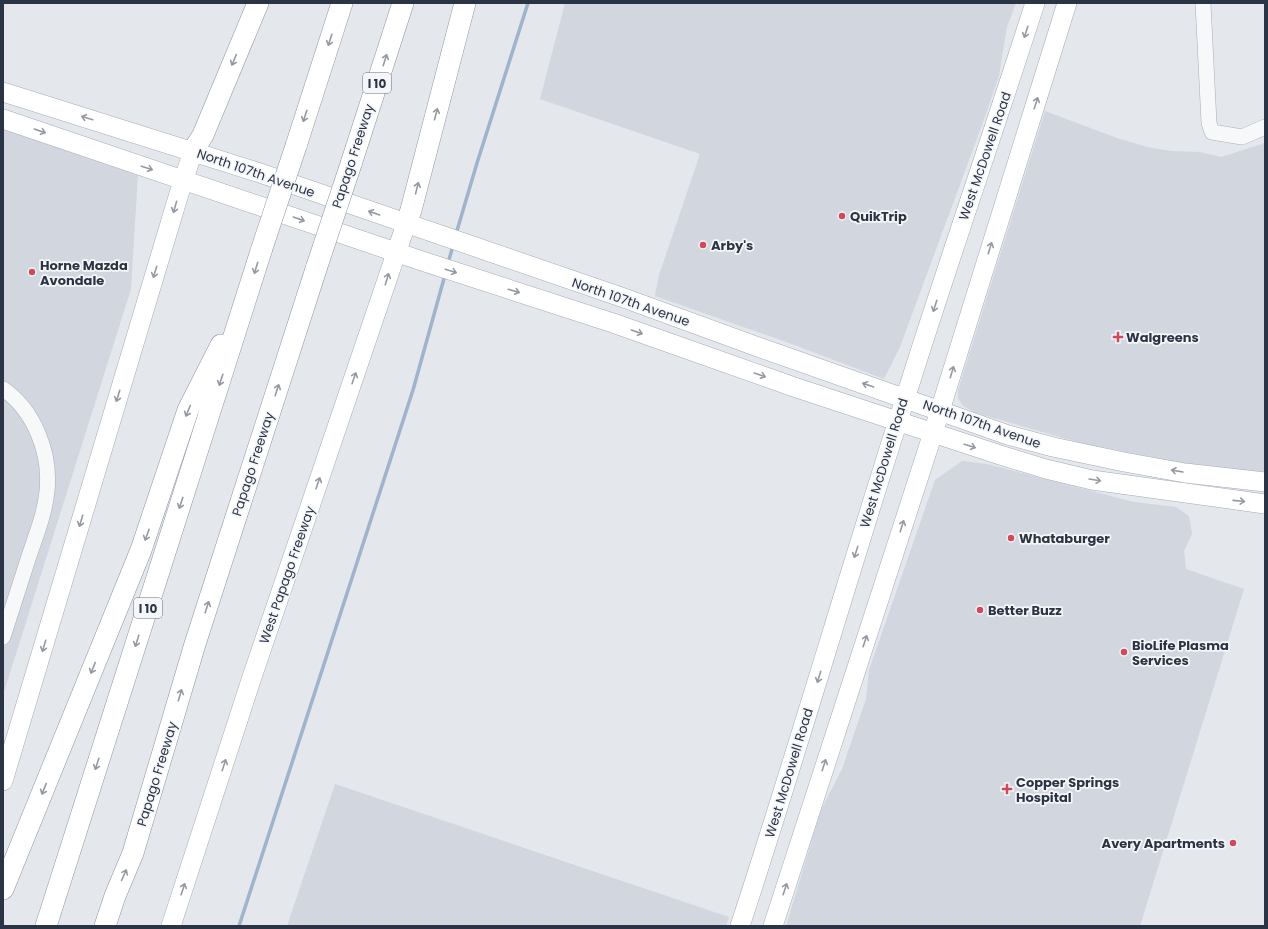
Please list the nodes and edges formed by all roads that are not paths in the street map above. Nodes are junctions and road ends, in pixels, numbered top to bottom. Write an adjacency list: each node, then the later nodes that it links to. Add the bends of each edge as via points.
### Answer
1 (258, 3): 11 (highway, one-way to 11, via 203,135)
2 (342, 3): 15 (highway, I 10, one-way to 15, bridge)
3 (403, 3): 31 (highway, Papago Freeway / I 10, one-way to 3, bridge, via 133,853 195,644)
4 (465, 3): 13 (highway, one-way to 4)
5 (1035, 3): 21 (main road, West McDowell Road, one-way to 21)
6 (1067, 3): 22 (main road, one-way to 6)
7 (1203, 3): 10 (street, via 1209,123 1212,132 1242,137)
8 (3, 92): 11 (main road, North 107th Avenue, one-way to 8)
9 (3, 119): 12 (main road, North 107th Avenue, one-way to 12)
10 (1265, 127)
11 (193, 151): 12 (main road); 13 (main road, North 107th Avenue, one-way to 11)
12 (183, 180): 14 (main road, North 107th Avenue, one-way to 14); 28 (main road, one-way to 28)
13 (406, 224): 14 (main road, West Papago Freeway); 17 (main road, North 107th Avenue)
14 (396, 252): 16 (main road, North 107th Avenue, one-way to 16, via 477,280); 32 (main road, West Papago Freeway, one-way to 14, via 252,677)
15 (250, 289): 29 (highway, one-way to 29, via 188,410 141,550); 30 (highway, I 10, one-way to 30)
16 (537, 297): 17 (main road, via 549,292 656,323 665,323); 18 (main road, North 107th Avenue, one-way to 18)
17 (676, 317): 19 (main road, North 107th Avenue)
18 (669, 343): 19 (main road, via 677,336 683,335 736,350); 23 (main road, North 107th Avenue, one-way to 23)
19 (761, 348): 21 (main road, North 107th Avenue, one-way to 19)
20 (3, 389): 27 (street, via 14,396 34,425 41,442 48,476 39,526)
21 (905, 398): 22 (main road, North 107th Avenue); 23 (main road, West McDowell Road)
22 (940, 410): 24 (main road); 25 (main road, North 107th Avenue, one-way to 22, via 1185,472 1053,447 1008,435)
23 (898, 422): 24 (main road, North 107th Avenue); 33 (main road, West McDowell Road, one-way to 33, via 845,588 787,784)
24 (933, 433): 26 (main road, North 107th Avenue, one-way to 26, via 1046,469 1092,480); 34 (main road, one-way to 24)
25 (1265, 482)
26 (1265, 504)
27 (3, 637)
28 (3, 781)
29 (3, 889)
30 (46, 926)
31 (105, 926)
32 (172, 926)
33 (740, 926)
34 (773, 926)

